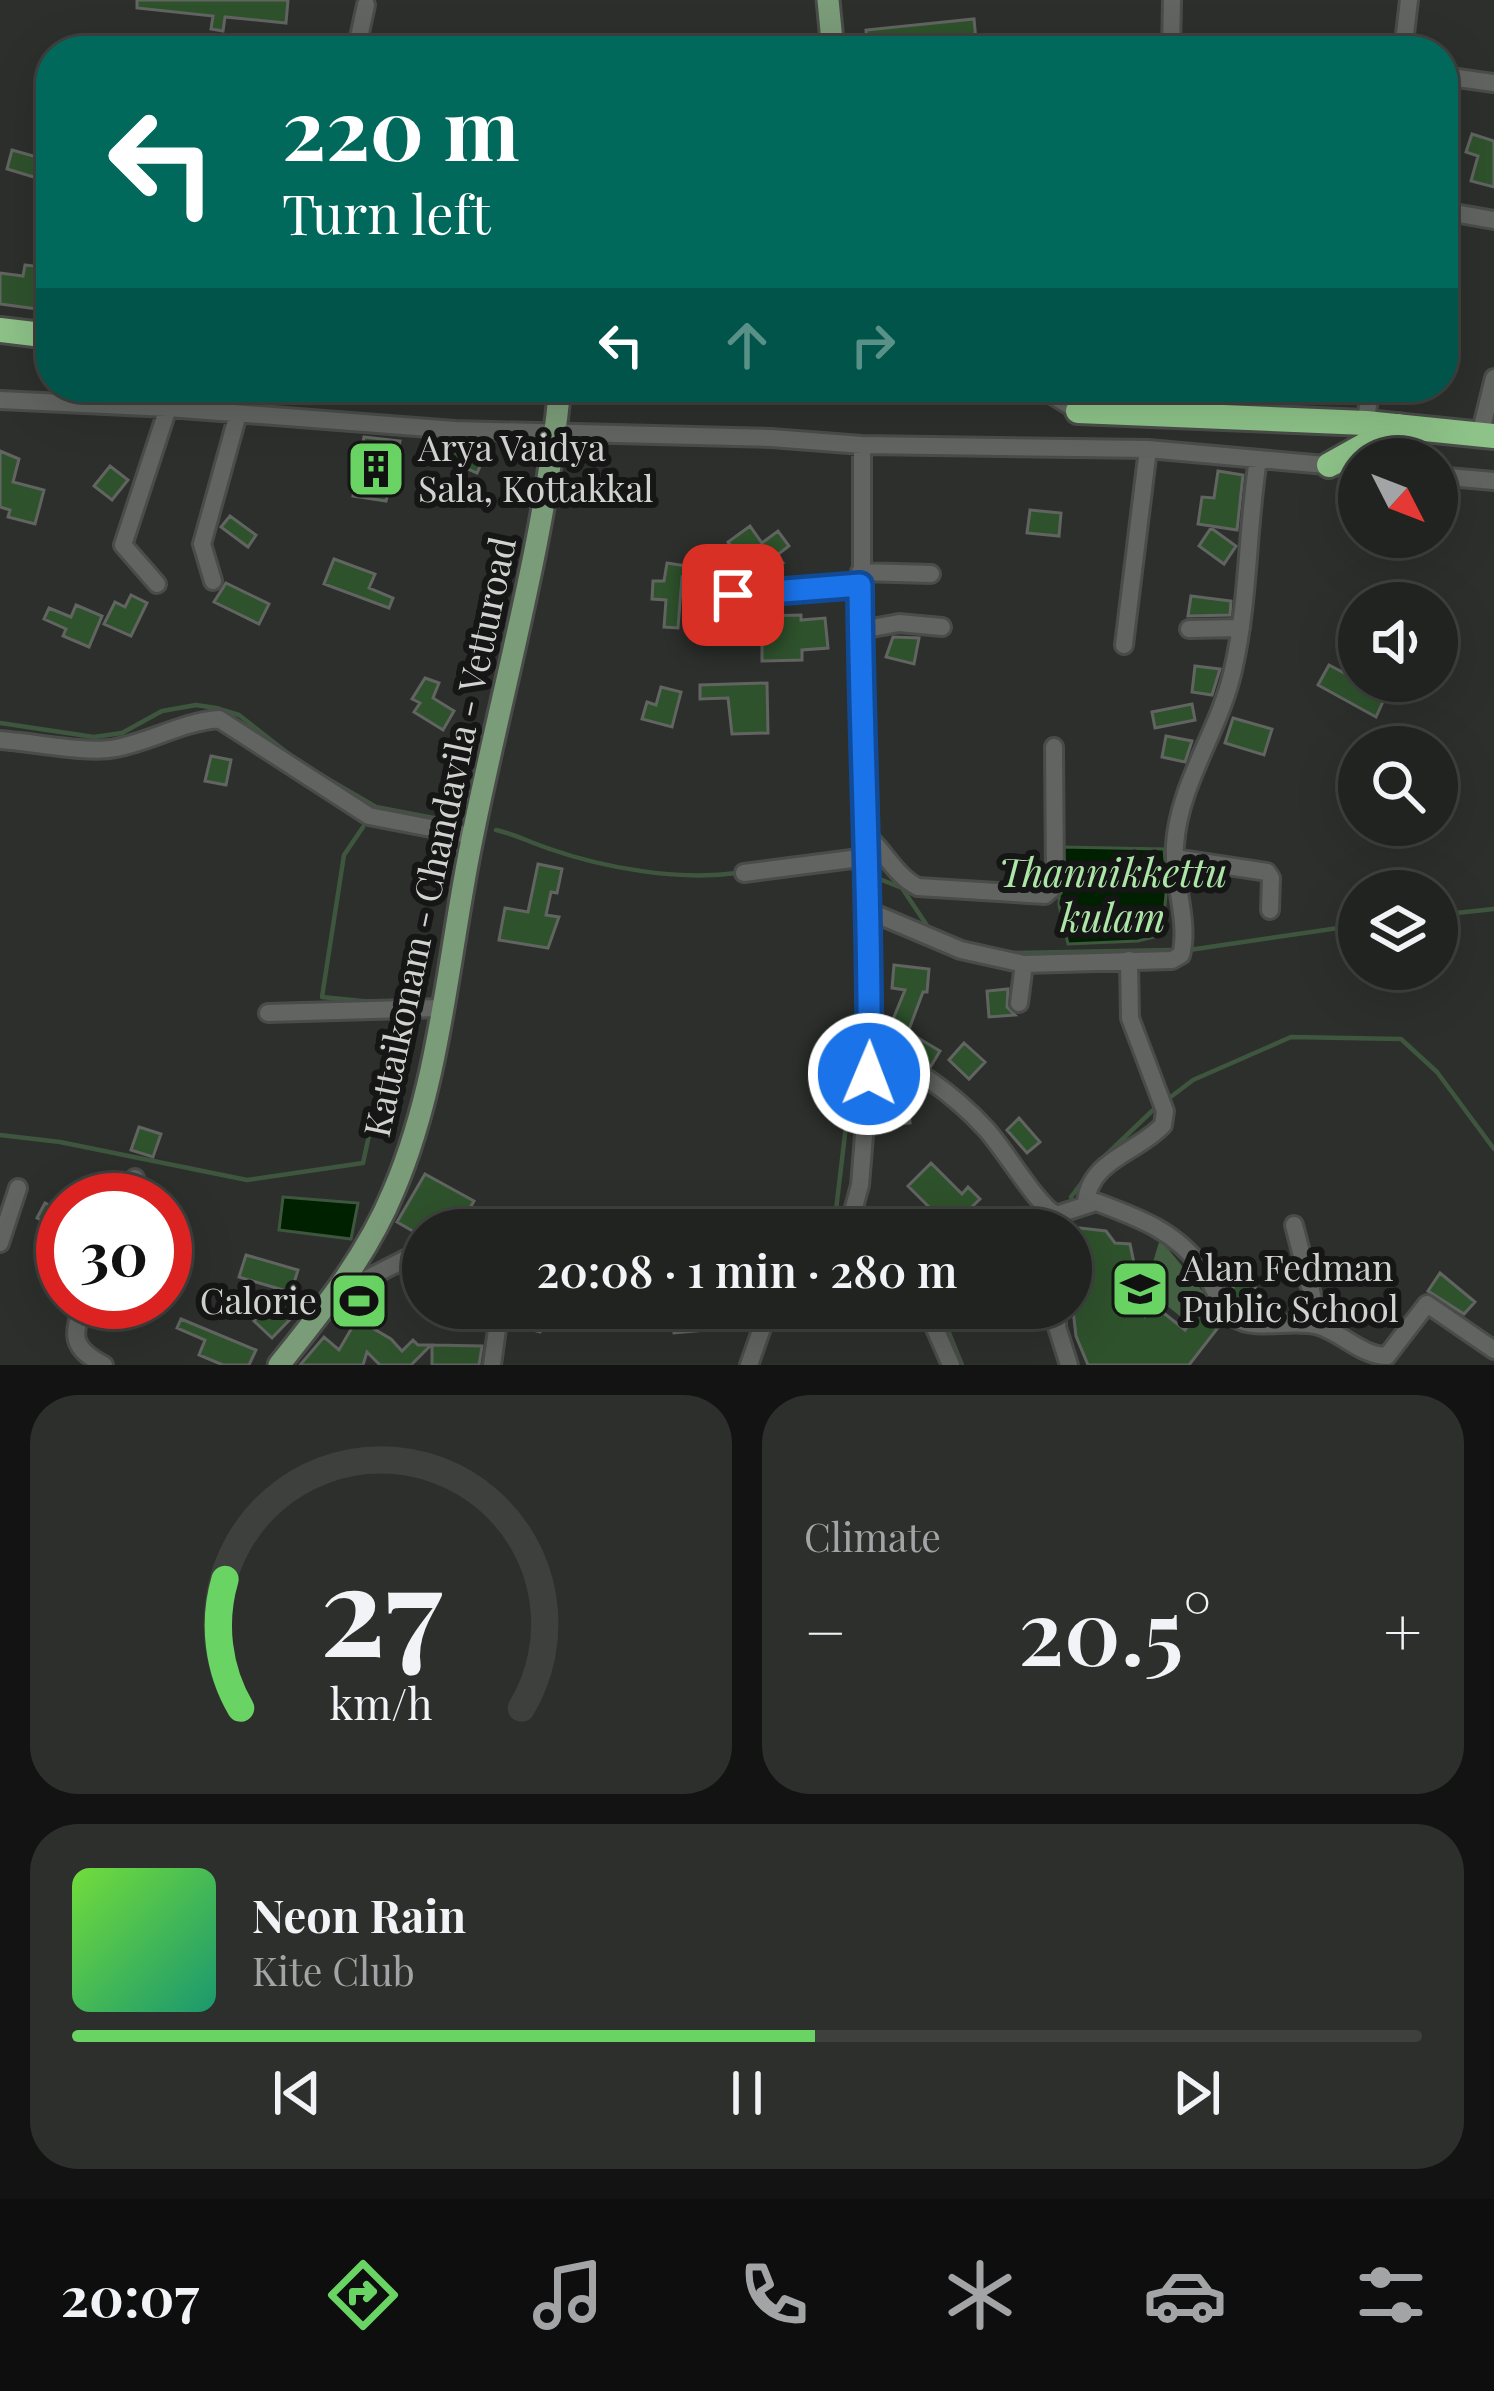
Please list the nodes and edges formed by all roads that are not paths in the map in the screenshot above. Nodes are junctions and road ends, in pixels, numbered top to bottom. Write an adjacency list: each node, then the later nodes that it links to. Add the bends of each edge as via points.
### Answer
1 (828, 0): 6 (main road)
2 (1172, 0): 7 (street)
3 (1408, 0): 8 (street)
4 (366, 5): 5 (street)
5 (359, 36)
6 (832, 36)
7 (1171, 36)
8 (1404, 36)
9 (1458, 78): 10 (street)
10 (1494, 83)
11 (1458, 214): 12 (street)
12 (1494, 220)
13 (0, 330): 14 (highway)
14 (36, 334)
15 (1494, 378): 30 (street)
16 (0, 400): 17 (street)
17 (36, 402)
18 (42, 402): 23 (street)
19 (559, 402): 29 (main road, Kattaikonam - Chandavila - Vetturoad)
20 (1063, 402): 24 (street)
21 (1171, 402): 25 (street)
22 (1368, 402): 27 (street)
23 (168, 408): 26 (street); 41 (street, via 123,545)
24 (1078, 411): 25 (highway)
25 (1171, 413): 27 (highway)
26 (238, 414): 29 (street); 40 (street, via 202,544)
27 (1366, 423): 28 (highway)
28 (1399, 426): 30 (highway); 34 (highway)
29 (556, 432): 31 (street); 51 (main road, Kattaikonam - Chandavila - Vetturoad)
30 (1487, 435)
31 (862, 446): 32 (street); 39 (street)
32 (1148, 449): 33 (street); 47 (street)
33 (1258, 459): 34 (street); 44 (street)
34 (1329, 466): 35 (street)
35 (1338, 467)
36 (1458, 478): 37 (street)
37 (1494, 481)
38 (931, 574): 39 (street)
39 (860, 578): 42 (street); 46 (street)
40 (213, 581)
41 (157, 584)
42 (733, 595)
43 (943, 627): 46 (street)
44 (1241, 628): 45 (street); 53 (street, via 1219,719 1192,776)
45 (1189, 629)
46 (861, 630): 50 (street)
47 (1124, 645)
48 (0, 740): 51 (street, via 116,748 219,719 369,816)
49 (1054, 747): 50 (street, via 1055,879 1045,895 918,887)
50 (866, 835): 52 (street)
51 (472, 836): 60 (main road, Kattaikonam - Chandavila - Vetturoad)
52 (867, 857): 54 (street); 56 (street)
53 (1175, 858): 55 (street, via 1267,872); 57 (street, via 1181,955)
54 (743, 873)
55 (1270, 910)
56 (871, 912): 58 (street, via 961,950); 62 (street)
57 (1130, 960): 58 (street); 64 (street, via 1130,1018 1165,1111 1163,1125 1098,1172)
58 (1024, 964): 59 (street)
59 (1019, 1003)
60 (441, 1008): 61 (street); 71 (main road, Kattaikonam - Chandavila - Vetturoad, via 396,1186)
61 (268, 1013)
62 (870, 1045): 65 (street); 66 (street, via 943,1087)
63 (18, 1188): 69 (street)
64 (1087, 1203): 67 (street); 72 (street, via 1172,1233 1234,1318)
65 (857, 1209)
66 (1047, 1209)
67 (1079, 1209)
68 (1294, 1225): 72 (street)
69 (0, 1243)
70 (402, 1261): 71 (street)
71 (335, 1295): 81 (main road, Kattaikonam - Chandavila - Vetturoad)
72 (1320, 1326): 79 (street)
73 (75, 1329): 80 (street, via 85,1354)
74 (497, 1329): 82 (street)
75 (762, 1329): 83 (street)
76 (935, 1329): 84 (street)
77 (1059, 1329): 85 (street)
78 (1494, 1350): 79 (street, via 1427,1304 1387,1356)
79 (1363, 1358)
80 (104, 1365)
81 (279, 1365)
82 (492, 1365)
83 (749, 1365)
84 (951, 1365)
85 (1069, 1365)

